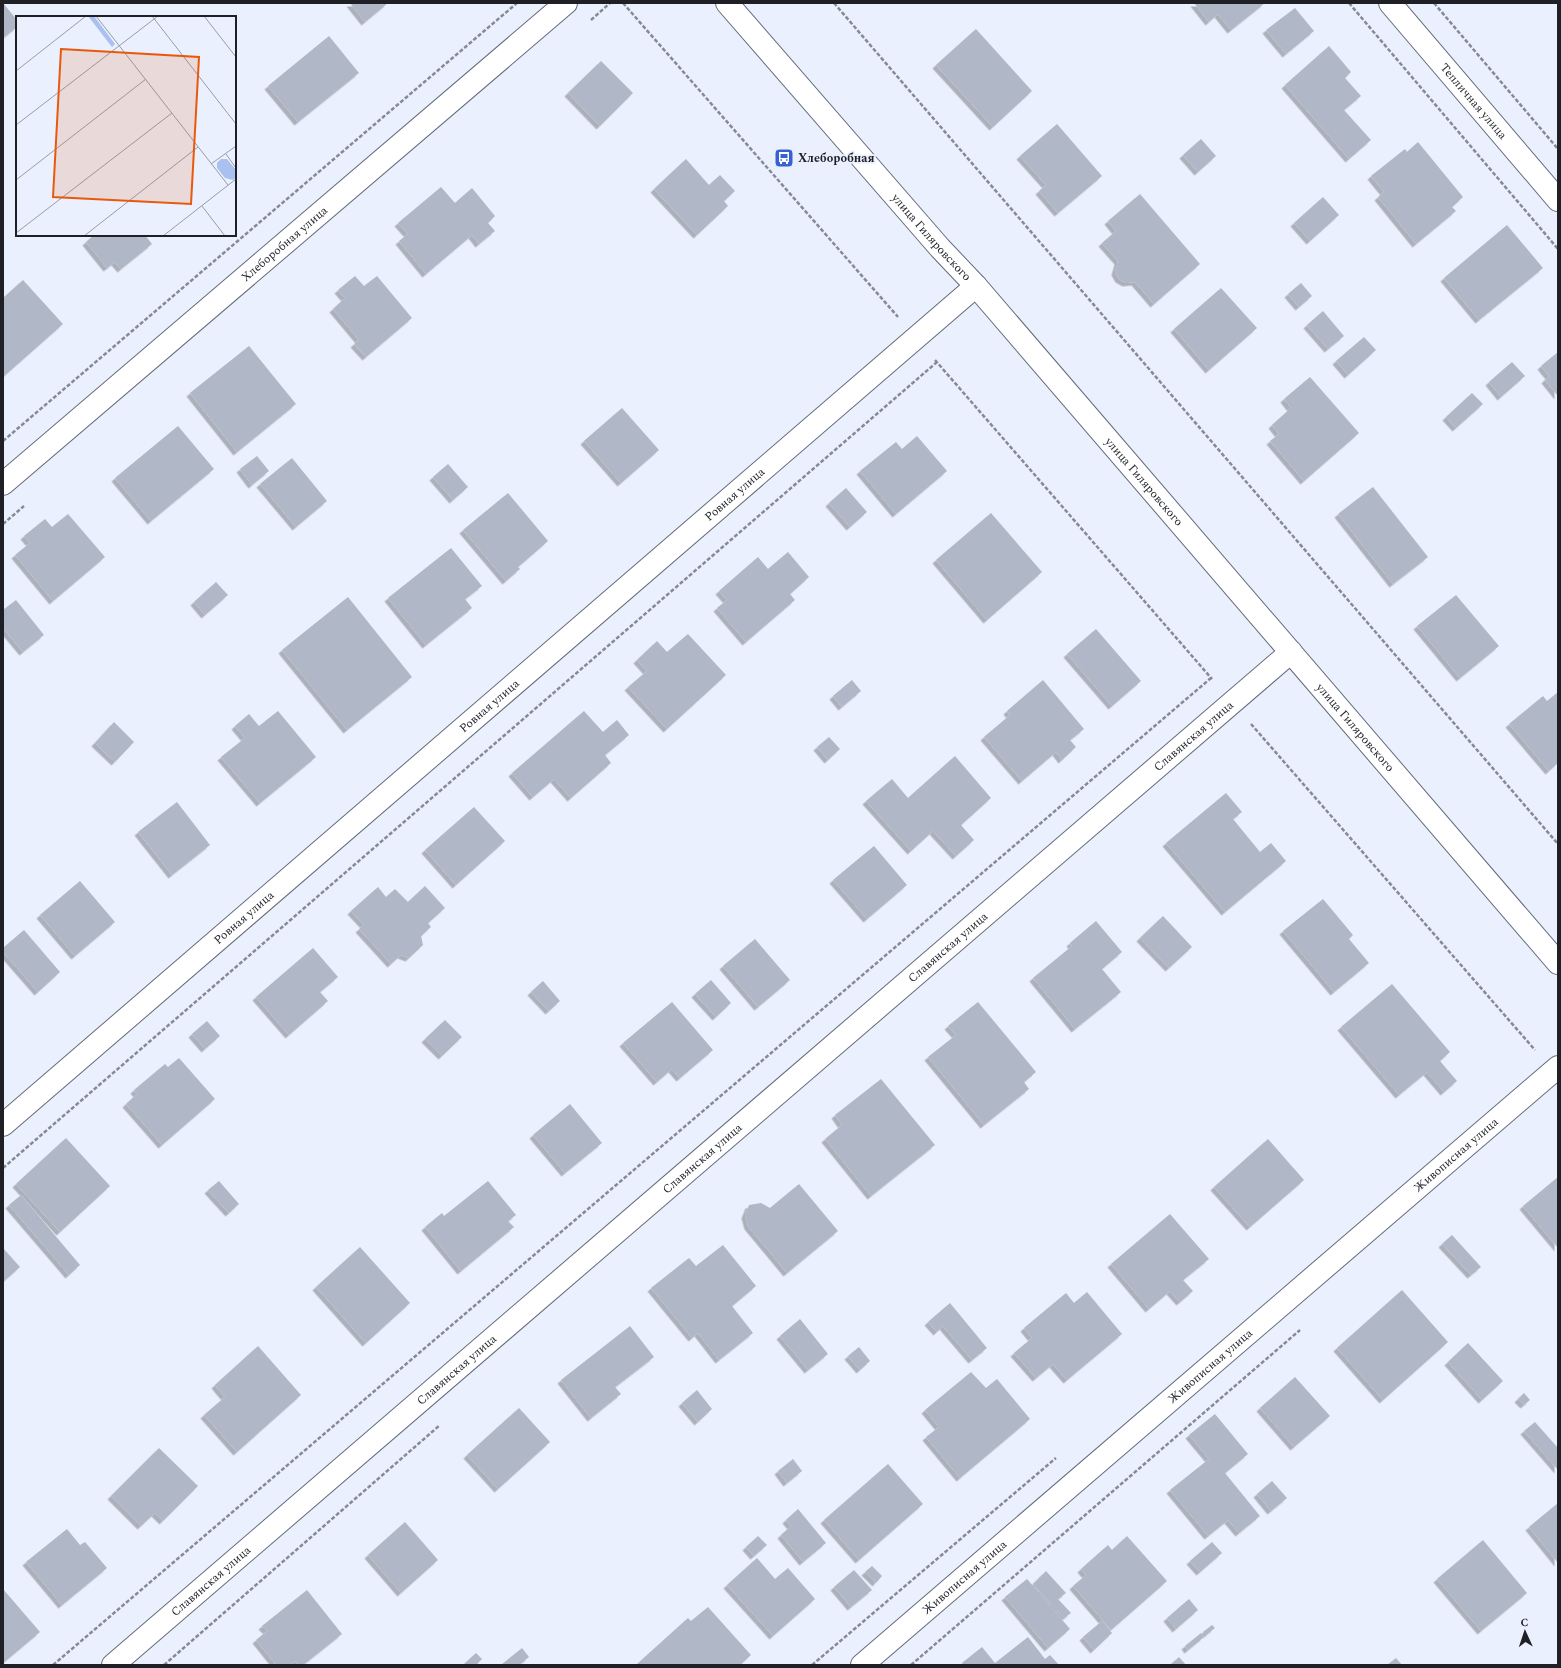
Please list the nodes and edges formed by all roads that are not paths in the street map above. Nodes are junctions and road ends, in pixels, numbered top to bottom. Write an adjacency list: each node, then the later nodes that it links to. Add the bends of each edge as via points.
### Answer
1 (566, 3): 6 (street, Хлеборобная улица)
2 (727, 3): 5 (street, улица Гиляровского)
3 (1390, 3): 4 (street, Тепличная улица)
4 (1558, 200)
5 (976, 286): 7 (street, улица Гиляровского); 10 (street, Ровная улица)
6 (3, 484)
7 (1291, 652): 8 (street, улица Гиляровского); 11 (street, Славянская улица)
8 (1558, 963)
9 (1556, 1069): 12 (street, Живописная улица)
10 (3, 1125)
11 (113, 1665)
12 (862, 1665)

